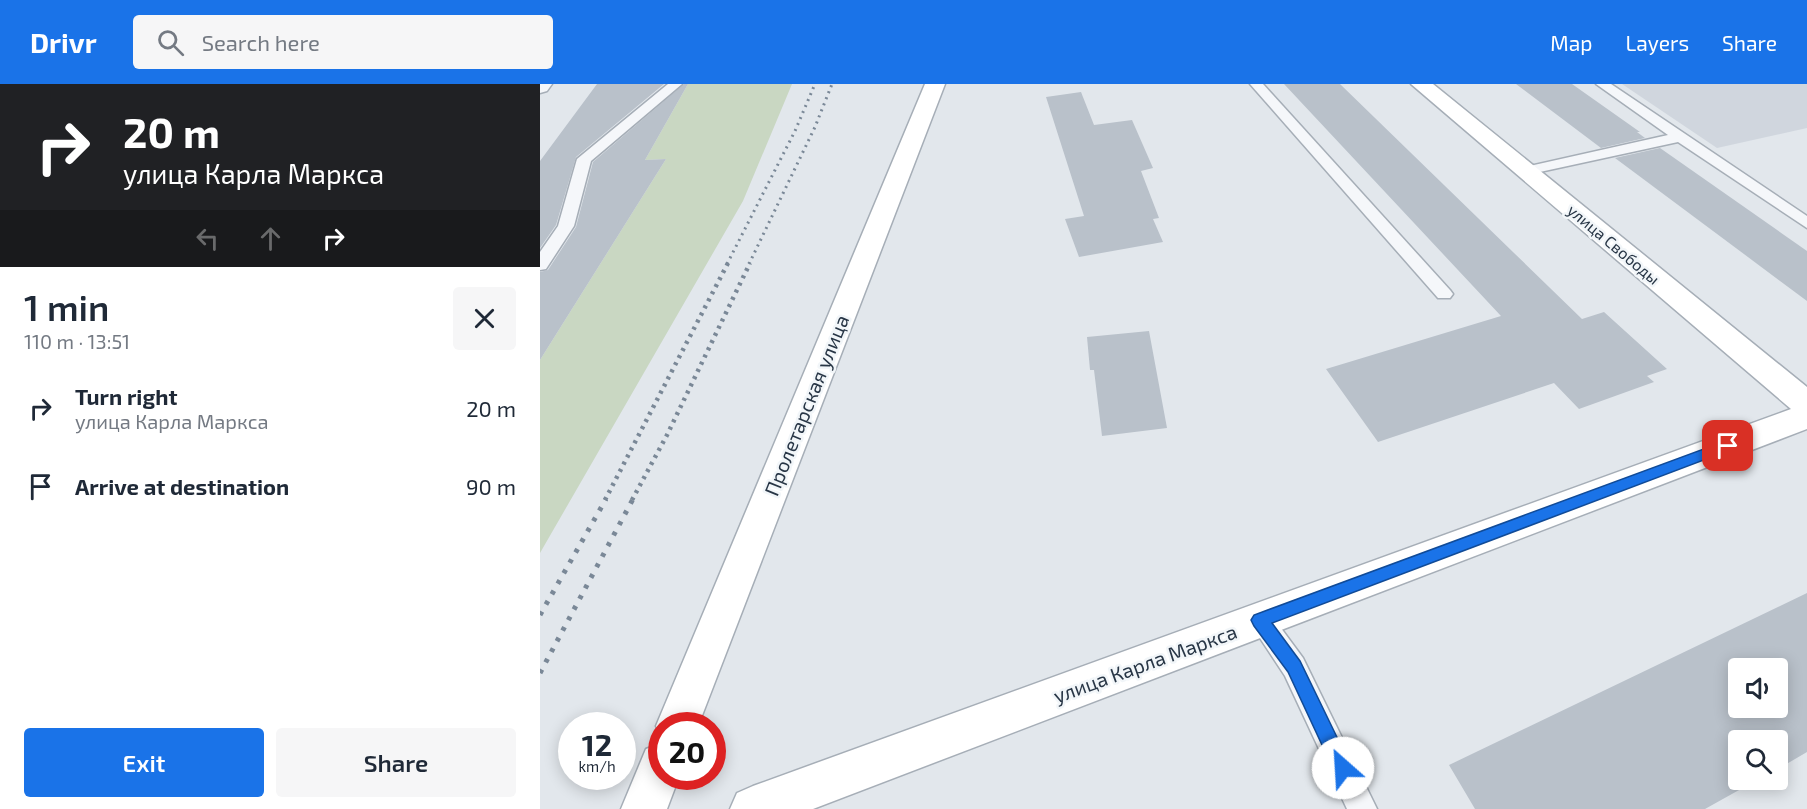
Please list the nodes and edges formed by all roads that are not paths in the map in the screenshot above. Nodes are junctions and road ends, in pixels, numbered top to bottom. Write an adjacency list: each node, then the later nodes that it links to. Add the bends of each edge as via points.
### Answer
1 (676, 84): 9 (lane, via 584,159 566,226)
2 (935, 84): 14 (street, Пролетарская улица)
3 (1256, 84): 10 (lane)
4 (1421, 84): 7 (street, улица Свободы)
5 (1602, 84): 6 (lane)
6 (1680, 137): 7 (lane); 8 (lane)
7 (1526, 171): 11 (street, улица Свободы)
8 (1807, 223)
9 (540, 265)
10 (1444, 294)
11 (1807, 405)
12 (1807, 416): 13 (street, улица Карла Маркса)
13 (1260, 620): 17 (street, улица Карла Маркса); 18 (lane, via 1294,667)
14 (683, 712)
15 (652, 790): 16 (street)
16 (644, 809)
17 (753, 809)
18 (1362, 809)

